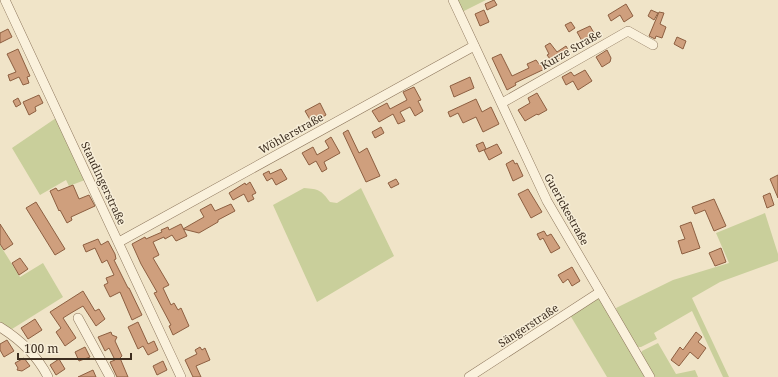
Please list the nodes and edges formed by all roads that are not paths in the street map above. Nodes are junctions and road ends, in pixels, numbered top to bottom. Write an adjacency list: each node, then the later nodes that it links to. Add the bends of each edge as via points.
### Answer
1 (5, 0): 6 (street, Staudingerstraße)
2 (453, 0): 4 (street, Guerickestraße)
3 (653, 45): 5 (street, Kurze Straße, via 628,31)
4 (474, 46): 5 (street, Guerickestraße); 6 (street, Wöhlerstraße)
5 (502, 104): 7 (street, Guerickestraße, via 547,200)
6 (119, 242): 12 (street, Staudingerstraße)
7 (600, 292): 13 (street, Sängerstraße); 14 (street, Guerickestraße)
8 (78, 318): 11 (street)
9 (0, 327): 10 (street, via 28,348)
10 (48, 377)
11 (110, 377)
12 (182, 377)
13 (469, 377)
14 (650, 377)

